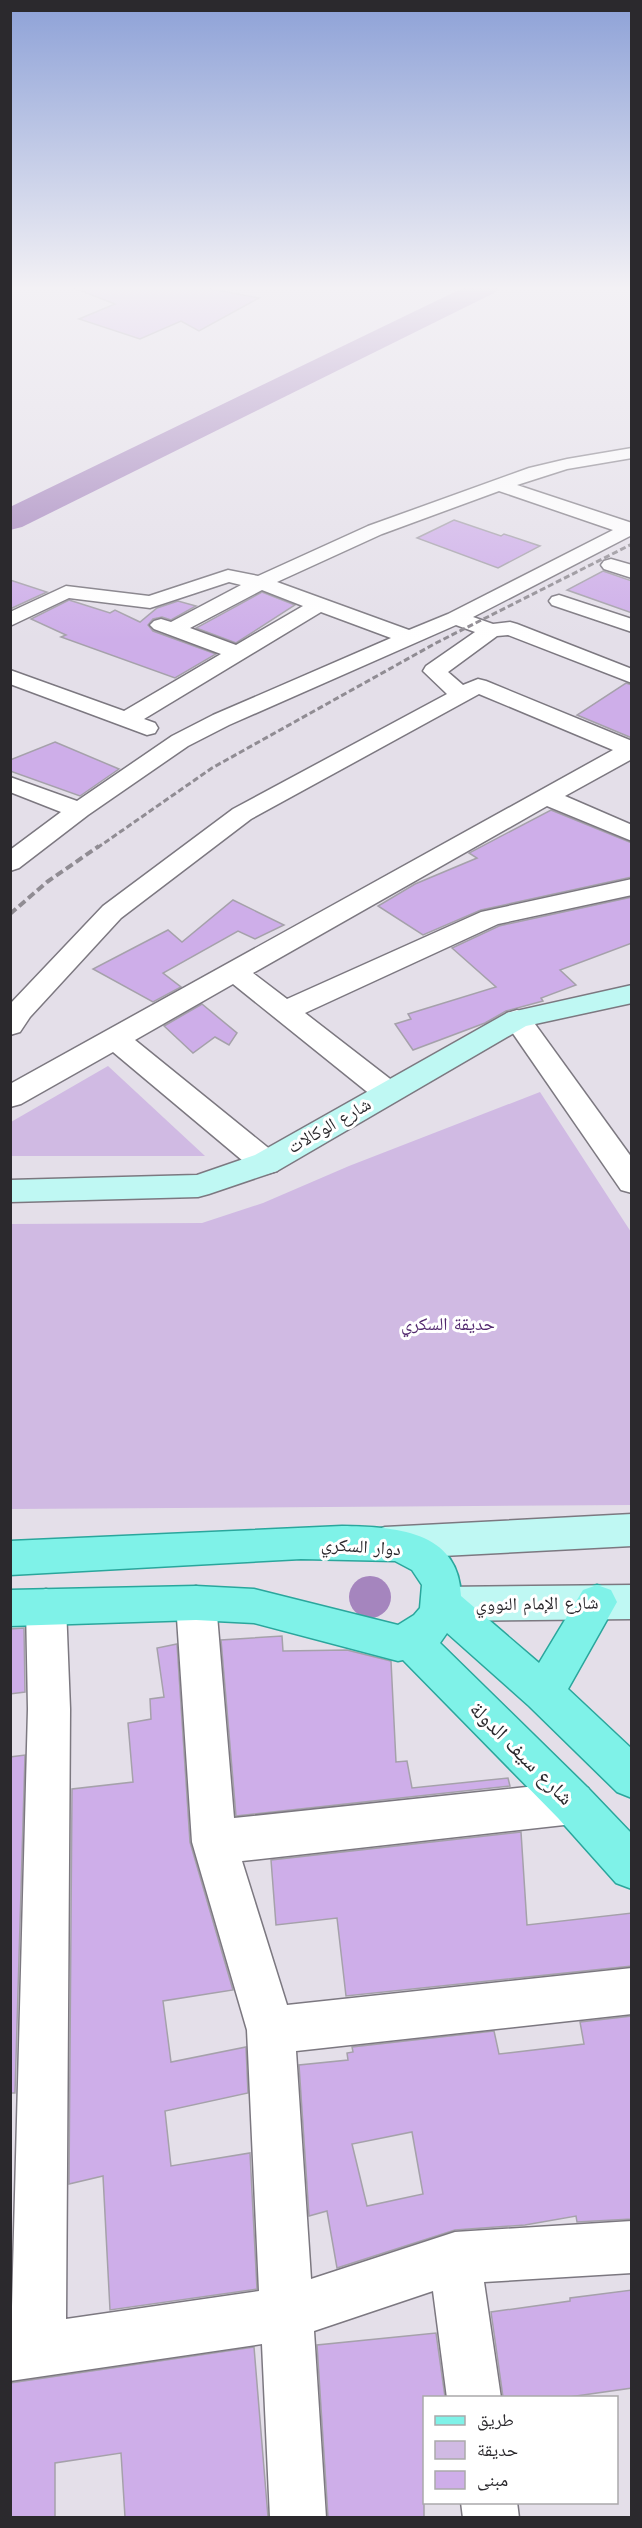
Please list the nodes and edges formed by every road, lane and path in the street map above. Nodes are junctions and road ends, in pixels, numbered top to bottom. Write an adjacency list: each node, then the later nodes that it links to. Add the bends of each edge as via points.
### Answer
1 (632, 453): 2 (street, via 559,466)
2 (499, 485): 5 (street, via 375,530); 9 (street, via 629,529)
3 (611, 565): 4 (street)
4 (632, 572)
5 (259, 582): 6 (street, via 228,576 150,602); 8 (street); 12 (street)
6 (130, 600): 10 (street, via 66,592); 12 (street, via 135,615)
7 (560, 601): 11 (street)
8 (319, 604): 14 (street); 15 (street)
9 (455, 618): 13 (street); 14 (street)
10 (10, 620)
11 (632, 626)
12 (173, 629): 15 (street)
13 (491, 631): 17 (street, via 510,628); 18 (street, via 434,671)
14 (407, 637): 20 (street)
15 (238, 653): 19 (street)
16 (10, 676): 19 (street)
17 (632, 677)
18 (461, 694): 21 (street, via 478,686); 32 (street, via 242,814 112,912)
19 (126, 720): 20 (street)
20 (180, 741): 24 (street)
21 (631, 749): 23 (street)
22 (10, 784): 24 (street)
23 (546, 797): 25 (street); 28 (street)
24 (79, 810): 26 (street)
25 (632, 834)
26 (10, 863)
27 (632, 887): 30 (street, via 490,918)
28 (235, 972): 30 (street); 33 (street)
29 (632, 994): 31 (street, شارع الوكالات)
30 (285, 1011): 34 (street)
31 (517, 1019): 34 (street, شارع الوكالات); 37 (street)
32 (10, 1026)
33 (116, 1039): 35 (street); 36 (street)
34 (387, 1092): 36 (street, شارع الوكالات)
35 (10, 1097)
36 (266, 1163): 38 (street, شارع الوكالات, via 198,1186)
37 (632, 1182)
38 (10, 1191)
39 (632, 1530): 40 (street)
40 (376, 1544): 41 (main road, دوار السكري, via 332,1541); 44 (main road, دوار السكري, via 412,1549 426,1559 439,1580)
41 (10, 1558)
42 (614, 1602): 44 (street, شارع الإمام النووي); 47 (main road)
43 (196, 1603): 45 (main road); 46 (main road, via 254,1606 384,1641); 50 (street)
44 (442, 1604): 46 (main road, via 436,1619); 47 (main road)
45 (28, 1607): 57 (street, via 49,1709)
46 (411, 1641): 49 (main road, شارع سيف الدولة)
47 (544, 1693): 48 (main road)
48 (632, 1778)
49 (573, 1803): 50 (street); 51 (main road, شارع سيف الدولة)
50 (214, 1842): 53 (street)
51 (632, 1867)
52 (632, 1991): 53 (street)
53 (271, 2030): 56 (street)
54 (632, 2247): 55 (street)
55 (455, 2258): 56 (street); 58 (street)
56 (285, 2314): 57 (street); 59 (street)
57 (25, 2352)
58 (474, 2396)
59 (298, 2517)

